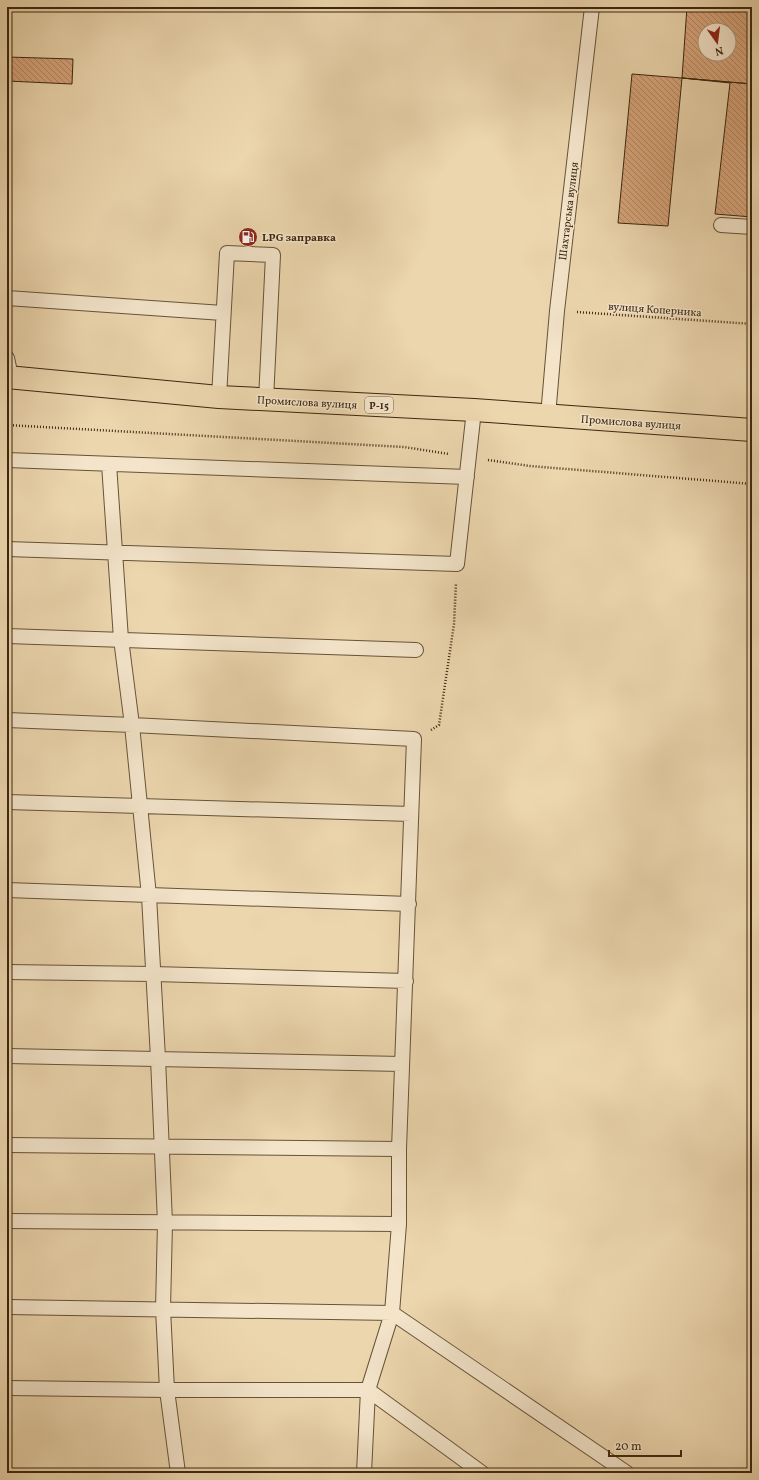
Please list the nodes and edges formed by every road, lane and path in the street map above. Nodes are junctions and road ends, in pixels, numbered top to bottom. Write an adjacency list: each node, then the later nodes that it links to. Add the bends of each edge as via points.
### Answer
1 (592, 7): 5 (lane, Шахтарська вулиця)
2 (722, 224): 3 (lane)
3 (752, 227)
4 (7, 298): 6 (lane)
5 (557, 311): 7 (path, вулиця Коперника); 12 (lane, Шахтарська вулиця)
6 (223, 313): 9 (lane); 10 (lane, via 227,253 273,255)
7 (752, 324)
8 (8, 371): 9 (main road, Промислова вулиця / Р-15)
9 (219, 397): 10 (main road, Промислова вулиця / Р-15)
10 (266, 400): 11 (main road, Промислова вулиця / Р-15)
11 (474, 410): 12 (main road, Промислова вулиця / Р-15); 15 (lane)
12 (548, 416): 14 (main road, Промислова вулиця / Р-15)
13 (7, 425): 15 (path, via 404,447)
14 (752, 430)
15 (469, 457): 18 (lane); 19 (path, via 530,466)
16 (7, 460): 17 (lane)
17 (109, 464): 18 (lane); 21 (lane)
18 (467, 477): 22 (lane)
19 (752, 484)
20 (7, 549): 21 (lane)
21 (116, 552): 22 (lane); 24 (lane)
22 (457, 564): 28 (path, via 454,624 439,725)
23 (7, 636): 24 (lane)
24 (121, 639): 25 (lane); 27 (lane)
25 (416, 650)
26 (7, 720): 27 (lane)
27 (132, 725): 28 (lane); 30 (lane)
28 (414, 739): 31 (lane)
29 (7, 802): 30 (lane)
30 (140, 806): 31 (lane); 33 (lane)
31 (411, 814): 34 (lane)
32 (7, 890): 33 (lane)
33 (149, 896): 34 (lane); 36 (lane)
34 (409, 904): 37 (lane)
35 (7, 972): 36 (lane)
36 (153, 974): 37 (lane); 39 (lane)
37 (406, 981): 40 (lane)
38 (7, 1056): 39 (lane)
39 (158, 1058): 40 (lane); 42 (lane)
40 (402, 1064): 43 (lane)
41 (7, 1145): 42 (lane)
42 (161, 1147): 43 (lane); 45 (lane)
43 (399, 1150): 46 (lane)
44 (7, 1221): 45 (lane)
45 (165, 1223): 46 (lane); 48 (lane)
46 (400, 1224): 49 (lane)
47 (7, 1307): 48 (lane)
48 (163, 1309): 49 (lane); 51 (lane)
49 (392, 1314): 52 (lane); 56 (lane)
50 (7, 1388): 51 (lane)
51 (167, 1390): 52 (lane); 53 (lane)
52 (368, 1390): 54 (lane); 55 (lane)
53 (178, 1473)
54 (364, 1473)
55 (482, 1473)
56 (627, 1473)

